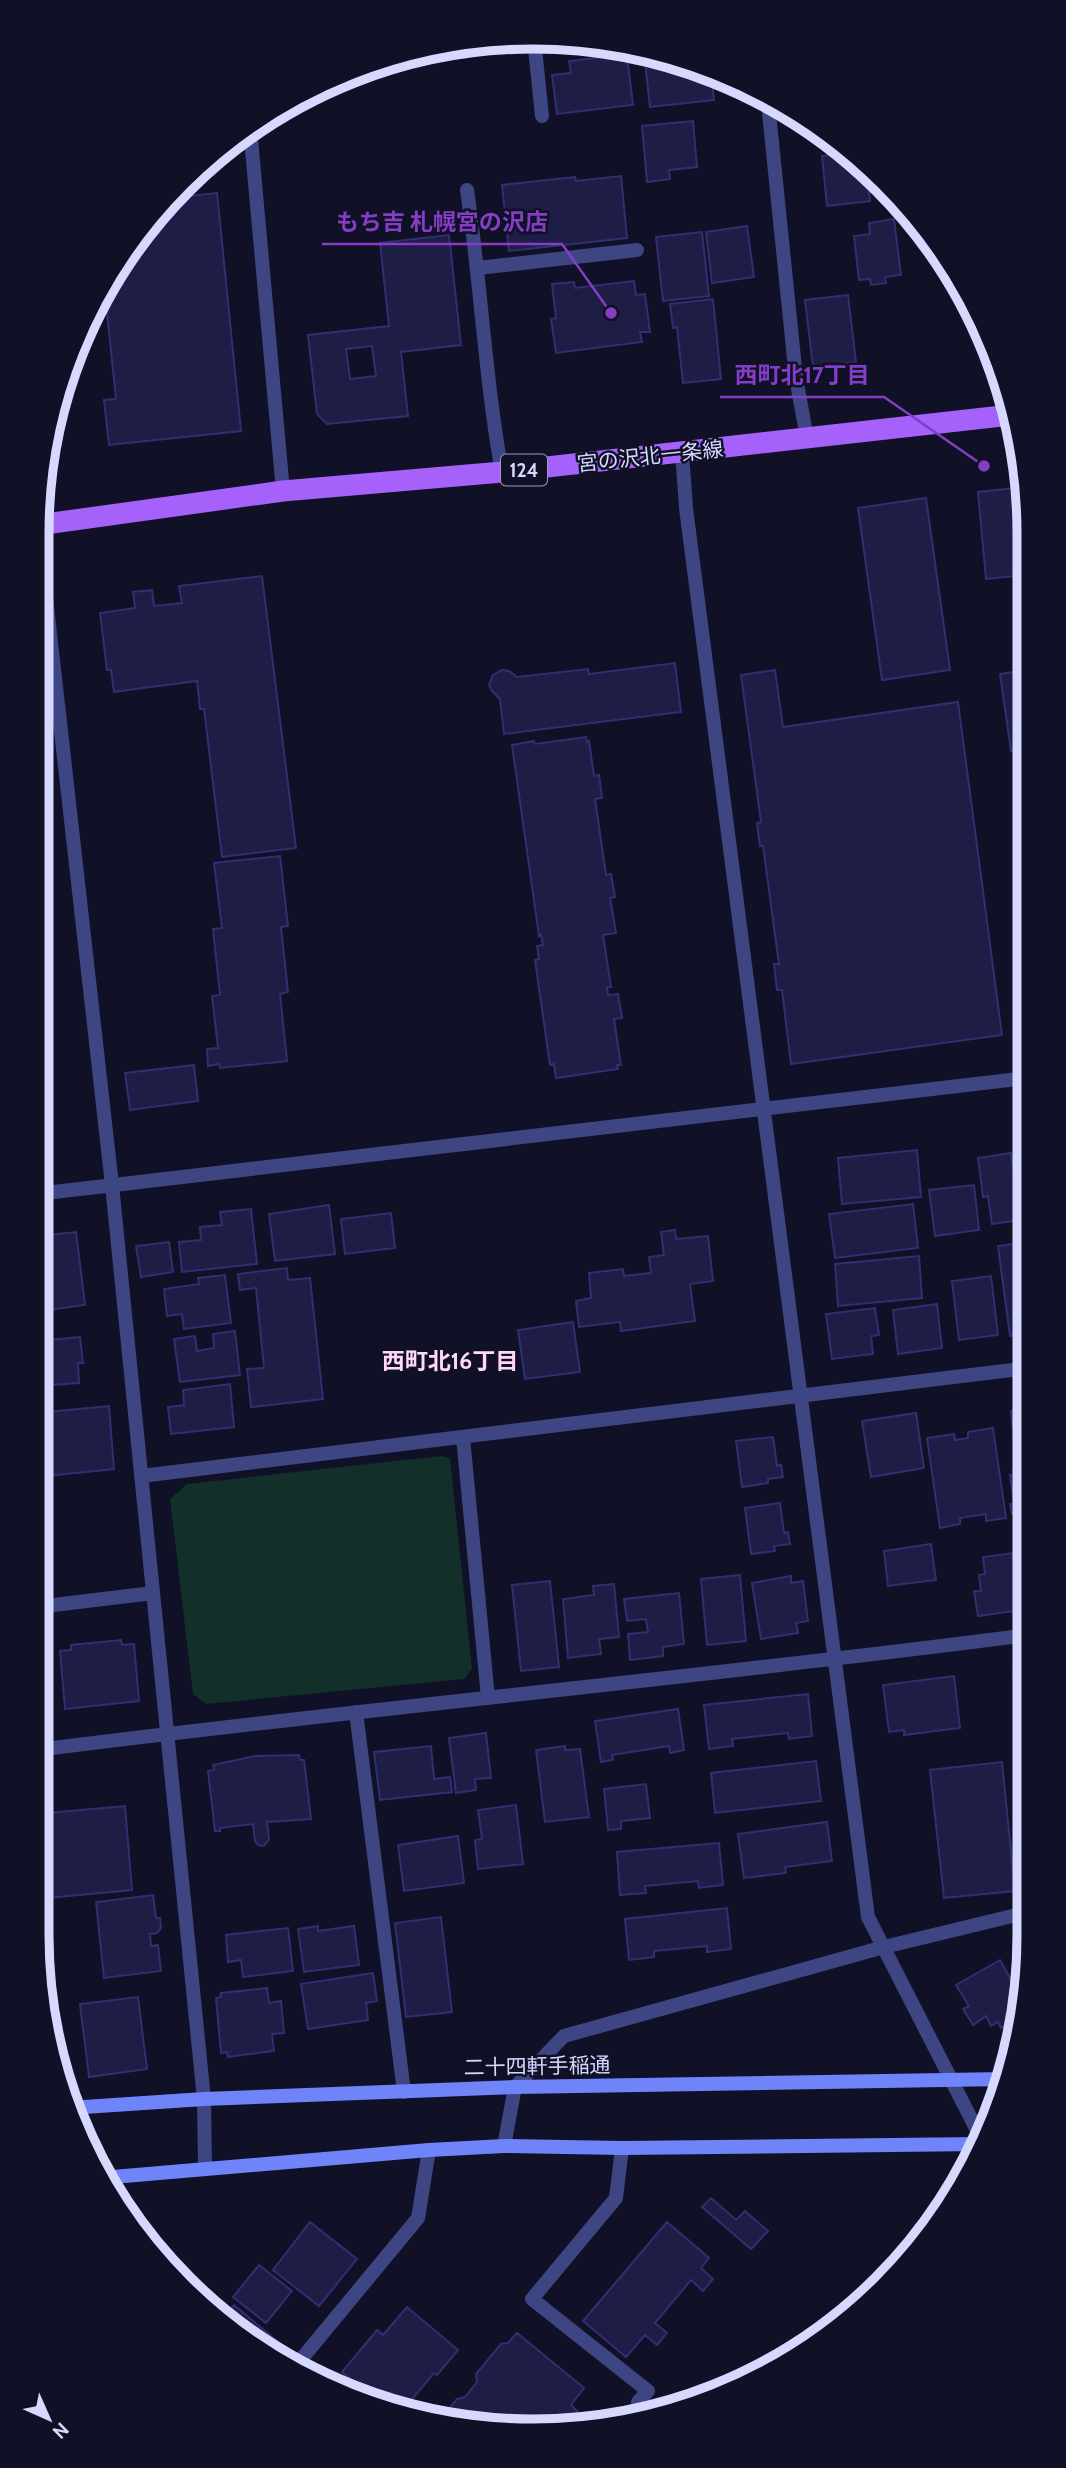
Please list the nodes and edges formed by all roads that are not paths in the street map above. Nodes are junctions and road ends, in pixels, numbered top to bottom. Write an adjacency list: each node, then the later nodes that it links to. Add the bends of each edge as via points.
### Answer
1 (535, 49): 3 (street)
2 (769, 111): 9 (street, via 796,378)
3 (542, 116)
4 (251, 140): 12 (street)
5 (467, 190): 7 (street)
6 (636, 250): 7 (street)
7 (478, 268): 11 (street, via 490,407)
8 (1003, 416): 9 (main road, 宮の沢北一条線 / 124)
9 (807, 438): 10 (main road, 宮の沢北一条線 / 124)
10 (682, 452): 11 (main road, 宮の沢北一条線 / 124); 16 (street)
11 (502, 472): 12 (main road, 宮の沢北一条線 / 124)
12 (283, 491): 13 (main road, 宮の沢北一条線 / 124)
13 (49, 523)
14 (49, 624): 17 (street)
15 (1017, 1079): 16 (street)
16 (765, 1109): 17 (street); 20 (street)
17 (112, 1185): 18 (street); 22 (street)
18 (49, 1193)
19 (1017, 1369): 20 (street)
20 (802, 1397): 21 (street); 26 (street)
21 (463, 1437): 22 (street); 27 (street)
22 (141, 1476): 23 (street)
23 (153, 1593): 24 (street); 29 (street)
24 (49, 1606)
25 (1017, 1636): 26 (street)
26 (835, 1660): 27 (street); 32 (street, via 868,1917)
27 (488, 1698): 28 (street)
28 (356, 1712): 29 (street); 36 (street)
29 (167, 1733): 30 (street); 37 (street)
30 (49, 1748)
31 (1017, 1915): 32 (street)
32 (884, 1947): 34 (street); 35 (street, via 564,2036)
33 (995, 2079): 34 (street, 二十四軒手稲通)
34 (951, 2081): 35 (street, 二十四軒手稲通); 39 (street)
35 (515, 2087): 36 (street, 二十四軒手稲通); 41 (street)
36 (404, 2092): 37 (street, 二十四軒手稲通)
37 (204, 2099): 38 (street, 二十四軒手稲通); 44 (street)
38 (81, 2107)
39 (975, 2130)
40 (970, 2142): 42 (street)
41 (504, 2146): 42 (street); 43 (street)
42 (622, 2148): 47 (street, via 616,2198 532,2299 648,2391 638,2402)
43 (429, 2150): 44 (street); 46 (street, via 418,2218)
44 (205, 2168): 45 (street)
45 (114, 2177)
46 (301, 2359)
47 (643, 2406)

